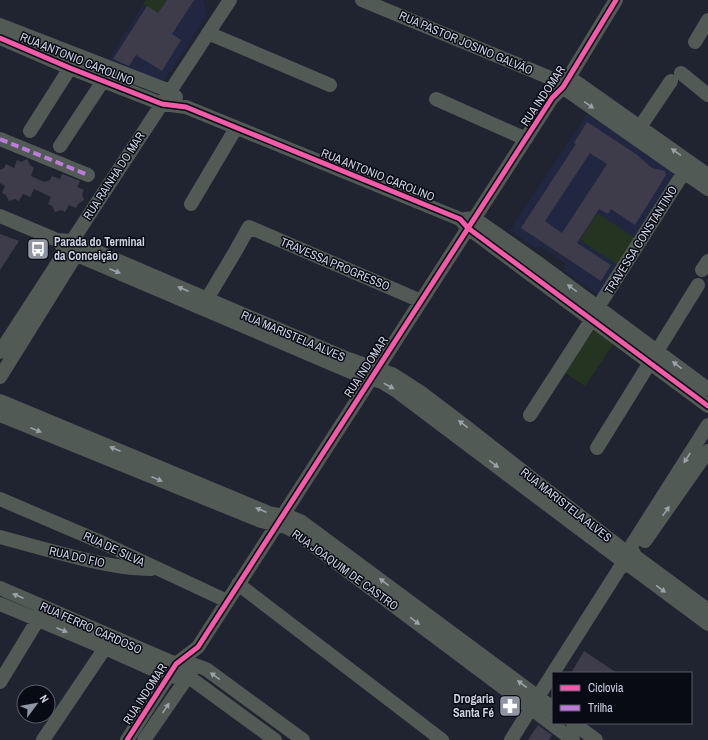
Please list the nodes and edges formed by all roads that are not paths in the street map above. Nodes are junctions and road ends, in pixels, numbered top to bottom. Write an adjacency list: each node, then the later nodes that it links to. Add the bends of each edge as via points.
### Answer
1 (230, 0): 7 (street, RUA RAINHA DO MAR)
2 (362, 0): 11 (street, RUA PASTOR JOSINO GALVÃO)
3 (605, 0): 11 (street, RUA INDOMAR, via 575,49)
4 (616, 0): 11 (street, RUA INDOMAR)
5 (708, 20): 9 (street)
6 (0, 25): 14 (street, RUA ANTONIO CAROLINO)
7 (208, 33): 13 (street); 14 (street, RUA RAINHA DO MAR)
8 (0, 38): 10 (street, RUA ANTONIO CAROLINO)
9 (695, 42)
10 (70, 68): 12 (street, RUA ANTONIO CAROLINO); 21 (street)
11 (560, 80): 19 (street, RUA PASTOR JOSINO GALVÃO); 23 (street, RUA INDOMAR, via 552,98); 25 (street, RUA PASTOR JOSINO GALVÃO, one-way to 25)
12 (103, 81): 17 (street, RUA ANTONIO CAROLINO); 24 (street)
13 (330, 85)
14 (170, 92): 17 (street, RUA RAINHA DO MAR); 18 (street, RUA ANTONIO CAROLINO)
15 (708, 94): 19 (street, via 676,77)
16 (436, 99): 23 (street)
17 (162, 104): 18 (street, RUA ANTONIO CAROLINO); 32 (street, RUA RAINHA DO MAR)
18 (186, 107): 20 (street, RUA ANTONIO CAROLINO)
19 (640, 127): 27 (street, RUA PASTOR JOSINO GALVÃO, one-way to 19)
20 (236, 128): 29 (street); 31 (street, RUA ANTONIO CAROLINO)
21 (30, 132)
22 (0, 139): 26 (street)
23 (526, 139): 31 (street, RUA INDOMAR)
24 (60, 146)
25 (684, 172): 28 (street, RUA PASTOR JOSINO GALVÃO); 36 (street, TRAVESSA CONSTANTINO)
26 (88, 175)
27 (708, 175)
28 (708, 189)
29 (191, 204)
30 (0, 216): 32 (street, RUA MARISTELA ALVES)
31 (468, 222): 35 (street, RUA INDOMAR); 36 (street, RUA ANTONIO CAROLINO)
32 (71, 246): 34 (street, RUA MARISTELA ALVES, one-way to 32); 37 (street, RUA RAINHA DO MAR); 40 (street, RUA MARISTELA ALVES, one-way to 40, via 351,372); 41 (street, RUA RAINHA DO MAR)
33 (698, 285): 38 (street)
34 (207, 299): 35 (street, TRAVESSA PROGRESSO, via 249,227); 40 (street, RUA MARISTELA ALVES, via 342,357)
35 (421, 301): 40 (street, RUA INDOMAR)
36 (595, 313): 38 (street, RUA ANTONIO CAROLINO); 39 (street, RUA ANTONIO CAROLINO); 46 (street, TRAVESSA CONSTANTINO)
37 (2, 345)
38 (658, 351): 39 (street); 42 (street, RUA ANTONIO CAROLINO, one-way to 38)
39 (651, 363): 44 (street, RUA ANTONIO CAROLINO); 48 (street)
40 (374, 374): 51 (street, RUA INDOMAR); 53 (street, RUA MARISTELA ALVES, via 392,374 423,394)
41 (0, 377)
42 (708, 389)
43 (0, 401): 51 (street, RUA JOAQUIM DE CASTRO, one-way to 43, via 269,513)
44 (708, 406)
45 (0, 415): 51 (street, RUA JOAQUIM DE CASTRO, one-way to 51)
46 (530, 415)
47 (708, 425): 53 (street, one-way to 53)
48 (597, 448)
49 (708, 451): 53 (street, one-way to 49)
50 (0, 499): 54 (street, RUA DE SILVA, via 103,543)
51 (279, 521): 55 (street, RUA INDOMAR); 74 (street, RUA JOAQUIM DE CASTRO, via 293,518 312,529)
52 (0, 536): 54 (street, RUA DO FIO, via 114,566)
53 (628, 559): 60 (street, RUA MARISTELA ALVES); 62 (street, RUA MARISTELA ALVES, one-way to 62); 67 (street)
54 (156, 569): 57 (street, RUA DE SILVA)
55 (238, 584): 57 (street, RUA INDOMAR); 86 (street)
56 (0, 588): 59 (street, RUA FERRO CARDOSO, one-way to 56)
57 (227, 602): 63 (street, RUA INDOMAR)
58 (0, 604): 61 (street, RUA FERRO CARDOSO)
59 (45, 608): 61 (street); 65 (street, RUA FERRO CARDOSO)
60 (708, 610)
61 (37, 620): 64 (street, RUA FERRO CARDOSO, one-way to 64); 71 (street)
62 (708, 624)
63 (198, 647): 65 (street, RUA INDOMAR); 66 (street, RUA INDOMAR)
64 (105, 648): 69 (street, RUA FERRO CARDOSO); 81 (street)
65 (176, 664): 66 (street, RUA FERRO CARDOSO); 69 (street, RUA INDOMAR)
66 (195, 665): 70 (street, RUA INDOMAR); 72 (street, RUA FERRO CARDOSO, one-way to 66, via 206,669)
67 (554, 672)
68 (552, 675): 74 (street)
69 (168, 676): 70 (street, RUA FERRO CARDOSO); 82 (street, RUA INDOMAR)
70 (186, 678): 73 (street, RUA FERRO CARDOSO); 83 (street, RUA INDOMAR, one-way to 70)
71 (0, 682)
72 (233, 689): 73 (street); 76 (street, RUA FERRO CARDOSO)
73 (224, 702): 78 (street, RUA FERRO CARDOSO)
74 (535, 702): 75 (street, RUA JOAQUIM DE CASTRO); 77 (street, RUA JOAQUIM DE CASTRO); 87 (street)
75 (552, 708)
76 (263, 710): 78 (street); 85 (street, RUA FERRO CARDOSO)
77 (552, 719)
78 (254, 724): 84 (street, RUA FERRO CARDOSO)
79 (557, 724): 88 (street, RUA JOAQUIM DE CASTRO)
80 (574, 724): 89 (street)
81 (43, 740)
82 (127, 740)
83 (144, 740)
84 (275, 740)
85 (303, 740)
86 (442, 740)
87 (511, 740)
88 (573, 740)
89 (596, 740)

